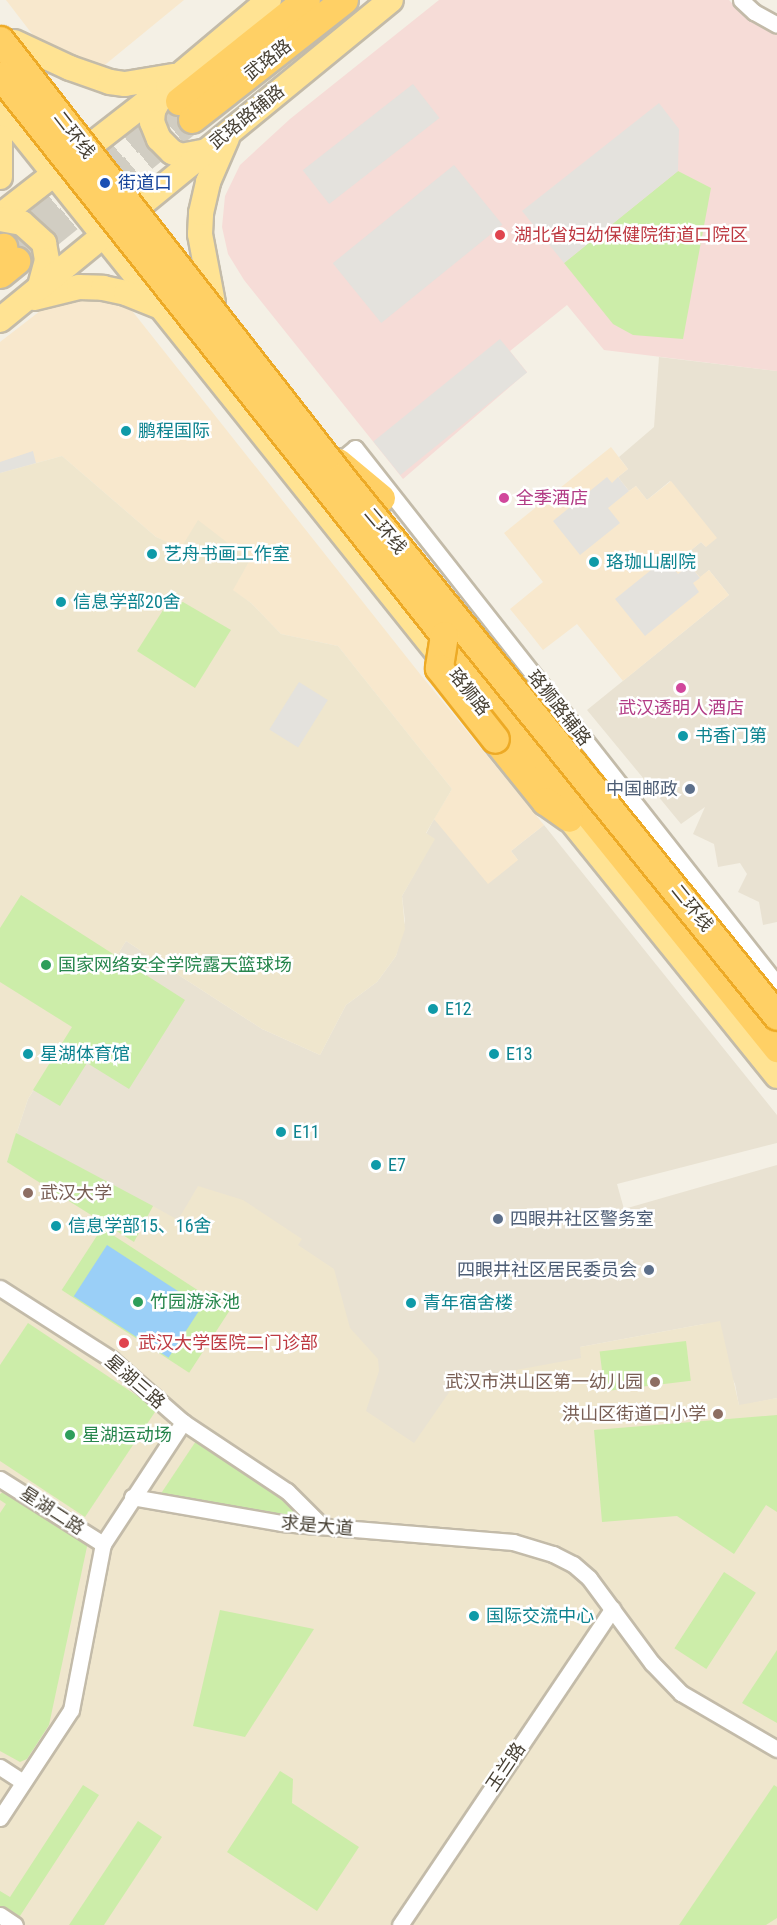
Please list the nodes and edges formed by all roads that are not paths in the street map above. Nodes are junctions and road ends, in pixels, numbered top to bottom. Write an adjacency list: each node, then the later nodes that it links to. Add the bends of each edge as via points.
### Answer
1 (269, 0): 9 (main road)
2 (306, 0): 9 (highway, 武珞路)
3 (344, 0): 9 (highway, 武珞路)
4 (391, 0): 11 (main road, 武珞路辅路)
5 (741, 0): 6 (street)
6 (777, 25)
7 (5, 35): 9 (main road, via 70,68 110,82); 13 (main road); 27 (highway, 二环线, bridge, via 341,477)
8 (0, 75): 25 (highway, 二环线, bridge)
9 (180, 95): 13 (main road); 14 (main road, via 153,111 152,122 159,139 181,156)
10 (0, 106): 15 (main road, 珞狮路)
11 (231, 130): 14 (main road, 武珞路辅路); 21 (main road, via 208,182 201,213 200,234)
12 (0, 137): 16 (main road)
13 (91, 144): 15 (main road); 17 (main road)
14 (206, 151): 17 (main road, 武珞路辅路)
15 (54, 173): 18 (main road); 19 (main road, 珞狮路)
16 (0, 177)
17 (140, 207): 19 (main road, 武珞路辅路); 21 (main road)
18 (0, 218): 20 (main road, via 22,223 44,243 47,260)
19 (104, 236): 20 (main road, 武珞路辅路); 22 (main road, 珞狮路)
20 (32, 295): 22 (main road, via 91,287 116,289); 23 (main road, 武珞路辅路)
21 (213, 303): 24 (main road)
22 (162, 308): 26 (main road, 珞狮路)
23 (0, 320)
24 (338, 462): 27 (highway, via 381,498 686,875); 28 (street, 珞狮路辅路, via 355,448); 29 (main road)
25 (444, 635): 26 (highway, bridge, via 439,668 545,801); 31 (highway, 二环线)
26 (569, 818): 32 (main road, 珞狮路)
27 (698, 915): 30 (highway, 二环线, bridge)
28 (777, 984)
29 (777, 1005)
30 (777, 1016)
31 (777, 1048)
32 (777, 1076)
33 (0, 1288): 34 (street, 星湖三路, via 111,1359)
34 (183, 1422): 36 (street); 37 (street, 星湖三路, via 287,1491)
35 (0, 1479): 38 (street, 星湖二路)
36 (132, 1497): 37 (street, 求是大道); 38 (street)
37 (322, 1527): 39 (street, 求是大道, via 522,1544 573,1564)
38 (103, 1544): 42 (street, via 71,1710)
39 (612, 1609): 40 (street, 求是大道, via 652,1663 681,1693); 46 (street, 玉兰路)
40 (777, 1749)
41 (0, 1767): 42 (street)
42 (24, 1782): 43 (street)
43 (0, 1818)
44 (0, 1915): 45 (street)
45 (15, 1925)
46 (400, 1925)

